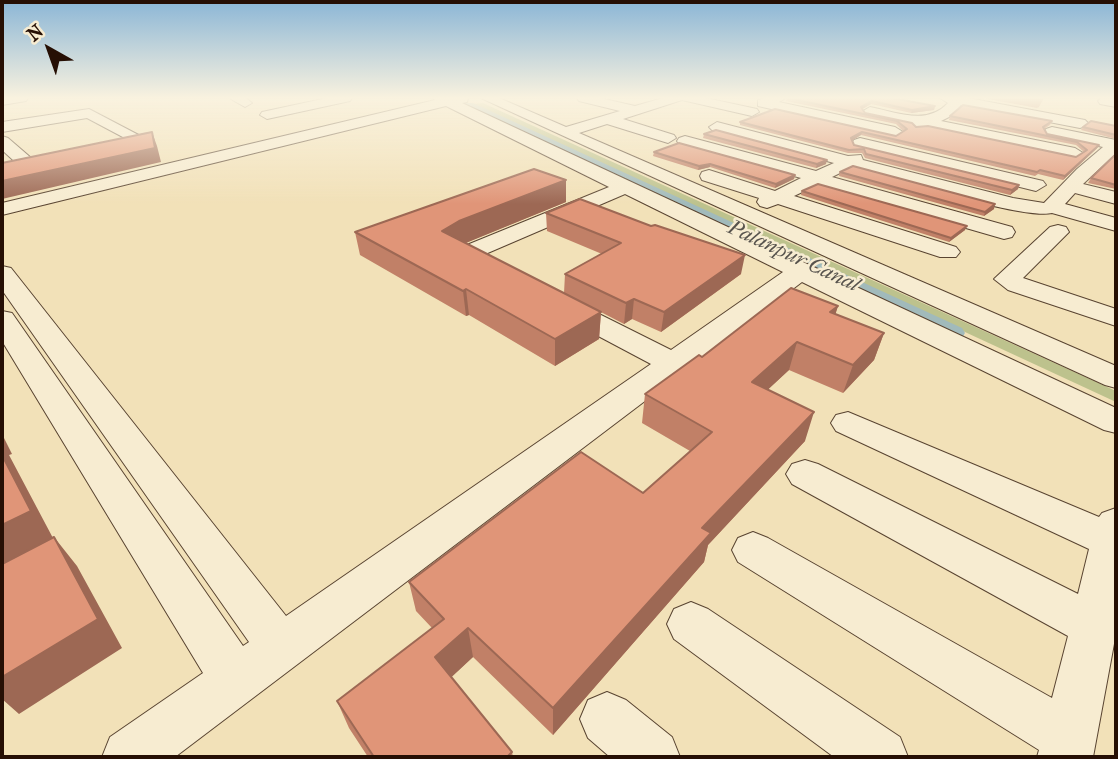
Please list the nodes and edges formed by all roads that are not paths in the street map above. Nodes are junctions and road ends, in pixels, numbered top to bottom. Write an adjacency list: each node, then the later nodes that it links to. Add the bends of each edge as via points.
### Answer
1 (128, 133): 12 (street)
2 (274, 133): 27 (street)
3 (308, 133): 28 (street)
4 (517, 133): 24 (street)
5 (569, 133): 29 (street)
6 (654, 133): 21 (street)
7 (755, 133): 19 (street)
8 (982, 133): 17 (street)
9 (1071, 133): 14 (street)
10 (902, 134): 15 (street); 16 (street)
11 (838, 138): 15 (street)
12 (142, 141)
13 (4, 144): 20 (street)
14 (1116, 145): 23 (street)
15 (876, 147): 19 (street); 22 (street)
16 (991, 153)
17 (1075, 153)
18 (641, 154): 25 (street)
19 (848, 162): 21 (street); 30 (street)
20 (31, 167)
21 (816, 178): 25 (street); 32 (street)
22 (1036, 185)
23 (1070, 186): 26 (street); 30 (street)
24 (625, 187): 34 (street); 36 (street, via 470,252 477,261)
25 (776, 197): 29 (street); 33 (street)
26 (1116, 198)
27 (2, 201)
28 (2, 209)
29 (751, 213): 41 (street)
30 (1055, 219): 31 (street); 38 (street, via 1006,279)
31 (1116, 225)
32 (1004, 232)
33 (948, 252)
34 (801, 271): 40 (street); 43 (street)
35 (2, 273): 39 (street)
36 (519, 284)
37 (543, 296): 40 (street)
38 (1111, 308)
39 (11, 317): 42 (street)
40 (673, 363): 52 (street)
41 (1116, 377)
42 (69, 392): 45 (street); 46 (street)
43 (1116, 422)
44 (848, 423): 48 (street)
45 (135, 452): 46 (street); 52 (street)
46 (99, 469): 53 (street)
47 (805, 474): 51 (street)
48 (1114, 533): 51 (street)
49 (753, 550): 55 (street)
50 (691, 624): 58 (street)
51 (1094, 626): 55 (street)
52 (281, 648): 53 (street)
53 (236, 680): 56 (street)
54 (607, 719): 57 (street)
55 (1067, 748)
56 (130, 757)
57 (652, 757)
58 (880, 757)

